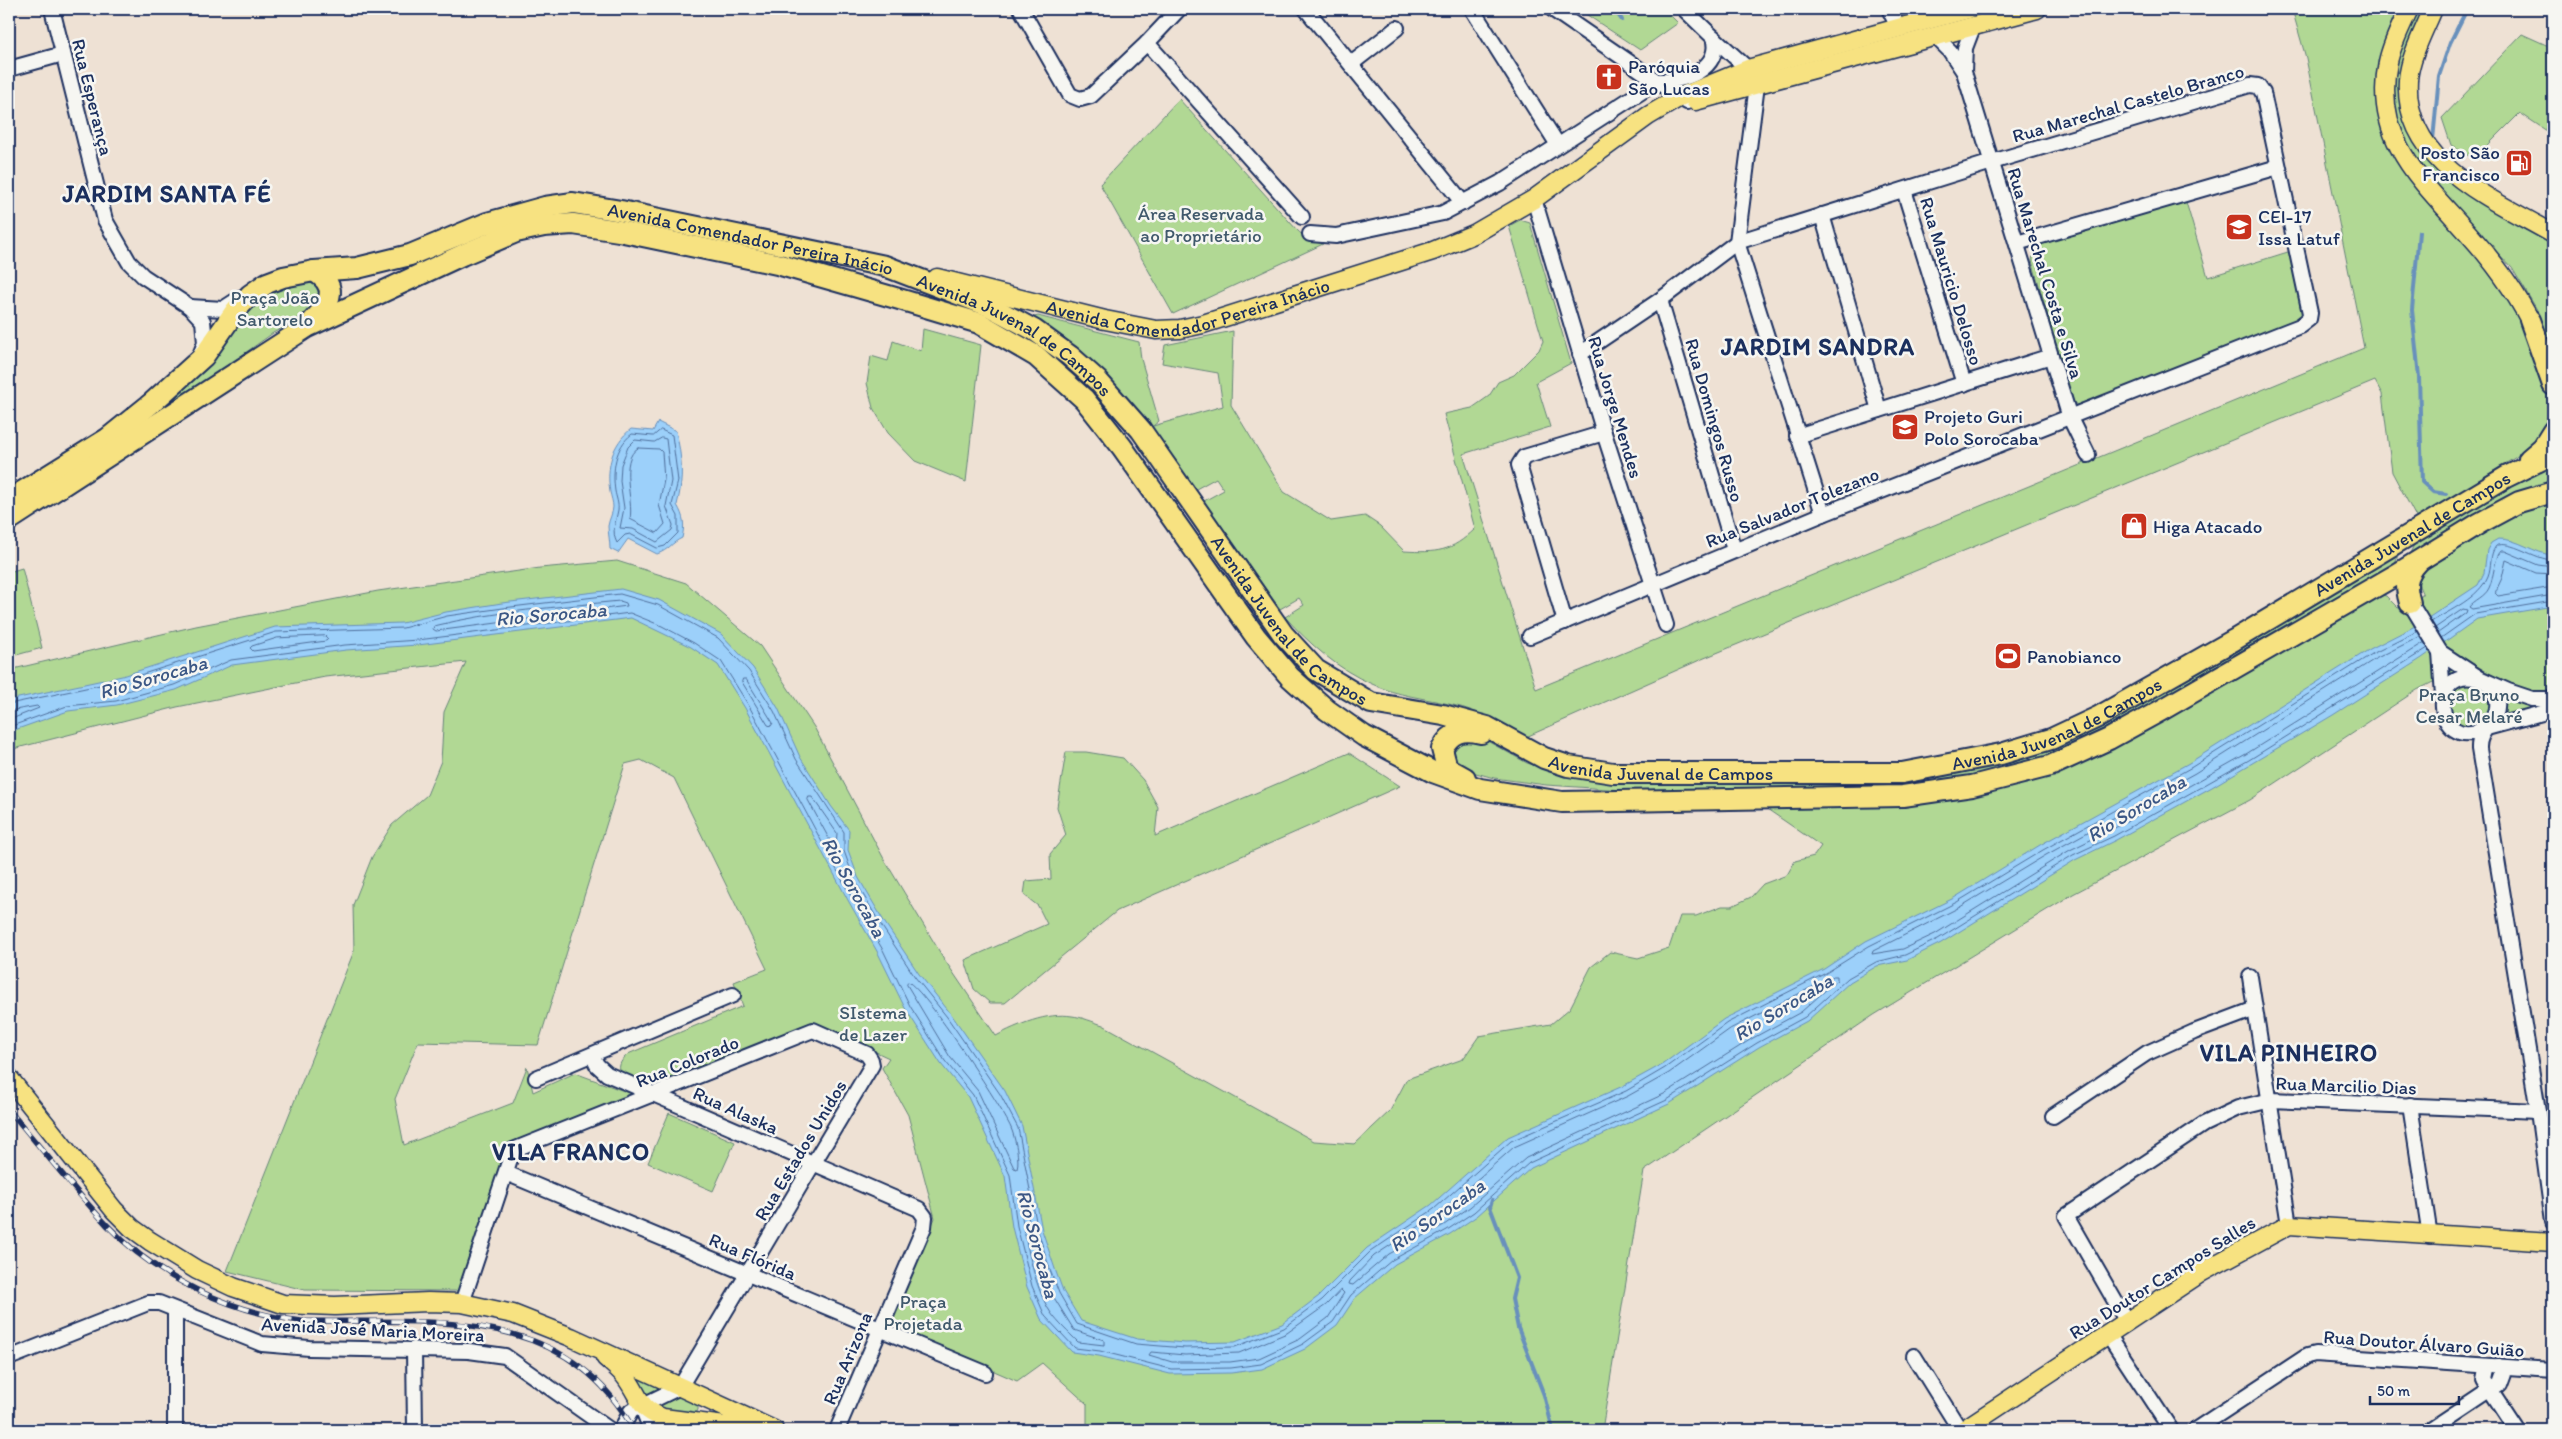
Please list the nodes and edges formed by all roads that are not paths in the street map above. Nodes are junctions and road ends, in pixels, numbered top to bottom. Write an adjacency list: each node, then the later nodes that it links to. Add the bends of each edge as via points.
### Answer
1 (52, 9): 19 (street, Rua Esperança)
2 (1021, 9): 18 (street, via 1070,95 1080,99 1091,96)
3 (1179, 9): 18 (street)
4 (1306, 9): 20 (street)
5 (1472, 9): 27 (street)
6 (1552, 9): 24 (street)
7 (1684, 9): 17 (street)
8 (1889, 9): 13 (street)
9 (2037, 9): 14 (main road, Avenida Comendador Pereira Inácio)
10 (2409, 9): 44 (main road, via 2393,44 2386,82 2389,120 2396,140 2414,173 2499,270 2517,294)
11 (2434, 9): 36 (main road, via 2413,58 2408,79 2412,114 2418,132 2446,168)
12 (1965, 10): 13 (main road, Avenida Comendador Pereira Inácio); 16 (main road, Avenida Comendador Pereira Inácio)
13 (1898, 27): 22 (main road, Avenida Comendador Pereira Inácio)
14 (1973, 27): 16 (main road, Avenida Comendador Pereira Inácio); 23 (street, Rua Marechal Costa e Silva, via 1965,48)
15 (1397, 28): 20 (street)
16 (1941, 35): 23 (street, Rua Marechal Costa e Silva); 25 (main road, Avenida Comendador Pereira Inácio)
17 (1713, 37): 22 (street); 24 (street, via 1714,53 1697,74 1678,80)
18 (1148, 43): 34 (street)
19 (63, 54): 21 (street); 43 (street, Rua Esperança, via 105,220 129,262 143,276)
20 (1351, 64): 32 (street)
21 (9, 69)
22 (1748, 69): 25 (street); 26 (main road, Avenida Comendador Pereira Inácio)
23 (1964, 72): 28 (street, Rua Marechal Costa e Silva)
24 (1658, 81): 26 (street); 27 (street)
25 (1757, 85): 26 (main road, Avenida Comendador Pereira Inácio); 37 (street)
26 (1684, 99): 31 (main road, Avenida Comendador Pereira Inácio, via 1648,116)
27 (1558, 145): 32 (street)
28 (1992, 162): 29 (street, Rua Marechal Castelo Branco, via 2254,85 2263,93); 30 (street); 38 (street, Rua Marechal Costa e Silva)
29 (2278, 167): 38 (street); 54 (street, Rua Marechal Castelo Branco, via 2309,306 2309,319 2300,326)
30 (1904, 190): 33 (street); 51 (street, Rua Mauricio Delosso)
31 (1534, 199): 39 (main road, Avenida Comendador Pereira Inácio, via 1474,234 1433,251 1180,329 1156,330 1105,320); 47 (street, Rua Jorge Mendes)
32 (1463, 204): 35 (street, via 1443,213 1336,236)
33 (1822, 215): 37 (street); 53 (street)
34 (1302, 217)
35 (1310, 234)
36 (2553, 234)
37 (1737, 242): 42 (street); 57 (street)
38 (2017, 243): 48 (street, Rua Marechal Costa e Silva)
39 (885, 266): 40 (highway, Avenida Comendador Pereira Inácio, via 573,203 487,223 410,255 357,268); 81 (highway, Avenida Juvenal de Campos, via 989,306 1034,330 1098,381 1141,430 1283,634 1316,670 1371,702 1444,715 1487,727)
40 (314, 271): 41 (highway, Avenida Comendador Pereira Inácio, via 284,277); 46 (highway, via 326,282 330,297 327,306)
41 (259, 288): 43 (street, Rua Esperança, via 223,309); 50 (highway, Avenida Comendador Pereira Inácio, via 236,310 204,356)
42 (1660, 300): 47 (street); 66 (street, Rua Domingos Russo)
43 (190, 307): 50 (street, Rua Esperança, via 203,321 204,343 201,354)
44 (2530, 320): 49 (main road); 52 (highway)
45 (979, 323): 46 (highway, Avenida Comendador Pereira Inácio, via 765,261 660,238 573,224 516,232); 82 (highway, Avenida Juvenal de Campos, via 1036,356 1084,399 1122,447 1256,637 1290,677 1327,710 1364,736 1432,772 1480,789)
46 (307, 327): 64 (highway, Avenida Comendador Pereira Inácio)
47 (1580, 354): 56 (street, Rua Jorge Mendes)
48 (2052, 356): 51 (street); 54 (street, Rua Marechal Costa e Silva)
49 (2553, 370)
50 (188, 371): 62 (highway, Avenida Comendador Pereira Inácio, via 107,440)
51 (1964, 384): 53 (street)
52 (2553, 385)
53 (1879, 410): 57 (street)
54 (2070, 418): 59 (street, Rua Marechal Costa e Silva); 63 (street, Rua Salvador Tolezano)
55 (2553, 431): 60 (highway, via 2539,451)
56 (1604, 433): 69 (street, Rua Jorge Mendes); 72 (street, via 1524,457 1518,465)
57 (1797, 436): 63 (street)
58 (2553, 454): 60 (highway, Avenida Juvenal de Campos)
59 (2088, 455)
60 (2506, 477): 65 (highway, Avenida Juvenal de Campos)
61 (2553, 492): 67 (highway, Avenida Juvenal de Campos, via 2519,502)
62 (9, 500)
63 (1823, 514): 66 (street, Rua Salvador Tolezano)
64 (9, 520)
65 (2417, 531): 68 (highway, via 2402,551); 81 (highway, Avenida Juvenal de Campos, via 2100,716 2051,739 2001,754 1902,773 1613,773 1568,766)
66 (1734, 550): 69 (street, Rua Salvador Tolezano)
67 (2420, 560): 68 (highway, Avenida Juvenal de Campos); 71 (highway, via 2410,571 2406,583)
68 (2394, 576): 70 (highway, Avenida Juvenal de Campos); 71 (street)
69 (1651, 586): 72 (street, Rua Salvador Tolezano); 73 (street, Rua Jorge Mendes)
70 (2373, 588): 71 (highway, via 2394,589); 82 (highway, Avenida Juvenal de Campos, via 2109,739 2050,766 2009,778 1904,796 1562,802)
71 (2410, 603): 75 (street)
72 (1565, 622): 74 (street, Rua Salvador Tolezano)
73 (1666, 625)
74 (1530, 636)
75 (2440, 652): 76 (street); 77 (street)
76 (2481, 679): 77 (street, via 2463,678 2454,682); 78 (street, via 2527,698); 80 (street, via 2494,692 2497,701 2494,719)
77 (2443, 696): 80 (street, via 2442,712 2452,727 2469,733)
78 (2553, 699)
79 (2553, 710): 80 (street)
80 (2483, 729): 93 (street, via 2479,749)
81 (1544, 758): 82 (highway, via 1463,730 1452,735 1442,749 1448,768 1461,776)
82 (1537, 798)
83 (2250, 977): 85 (street)
84 (733, 996): 86 (street)
85 (2255, 1009): 91 (street); 94 (street, via 2148,1053)
86 (592, 1055): 89 (street); 90 (street, Rua Alaska, via 607,1074)
87 (872, 1060): 90 (street, Rua Colorado, via 867,1054 813,1030); 95 (street, Rua Estados Unidos)
88 (9, 1078): 103 (main road, via 114,1210 132,1228 197,1270 233,1287 283,1304)
89 (536, 1078)
90 (654, 1095): 95 (street, Rua Alaska); 96 (street, Rua Colorado, via 513,1150)
91 (2271, 1100): 92 (street, Rua Marcilio Dias); 99 (street); 105 (street, Rua Marcilio Dias, via 2238,1108 2204,1124 2066,1216)
92 (2410, 1105): 93 (street, Rua Marcilio Dias); 100 (street)
93 (2538, 1111): 98 (street)
94 (2053, 1116)
95 (813, 1164): 97 (street, Rua Alaska, via 919,1210); 102 (street, Rua Estados Unidos)
96 (506, 1173): 102 (street, Rua Flórida); 103 (street)
97 (925, 1217): 106 (street, Rua Arizona, via 924,1227)
98 (2553, 1222)
99 (2288, 1225): 100 (main road); 105 (main road, Rua Doutor Campos Salles, via 2202,1272)
100 (2430, 1236): 101 (main road)
101 (2553, 1242)
102 (748, 1274): 106 (street, Rua Flórida); 115 (street, Rua Estados Unidos)
103 (462, 1303): 108 (main road, via 513,1314)
104 (175, 1312): 109 (street, Avenida José Maria Moreira, via 262,1344); 111 (street, Avenida José Maria Moreira, via 148,1302); 120 (street)
105 (2127, 1322): 107 (main road, Rua Doutor Campos Salles)
106 (879, 1329): 114 (street, Rua Flórida); 127 (street, Rua Arizona)
107 (2108, 1334): 128 (main road, Rua Doutor Campos Salles); 129 (street)
108 (595, 1348): 115 (main road); 118 (main road, via 627,1378)
109 (414, 1349): 121 (street); 122 (street, Avenida José Maria Moreira, via 505,1356)
110 (1914, 1356): 128 (street)
111 (9, 1358)
112 (2494, 1366): 113 (street, Rua Doutor Álvaro Guião); 116 (street, via 2502,1370 2502,1380); 130 (street, Rua Doutor Álvaro Guião, via 2315,1354 2307,1356)
113 (2553, 1370)
114 (985, 1373)
115 (680, 1387): 117 (main road); 118 (street)
116 (2490, 1390): 131 (street); 132 (street)
117 (699, 1396): 119 (main road, via 702,1412); 126 (main road)
118 (641, 1405): 119 (main road, via 663,1418); 123 (street, via 631,1411); 124 (street)
119 (690, 1422): 125 (main road)
120 (176, 1430)
121 (414, 1430)
122 (610, 1430)
123 (621, 1430)
124 (652, 1430)
125 (756, 1430)
126 (774, 1430)
127 (836, 1430)
128 (1962, 1430)
129 (2171, 1430)
130 (2195, 1430)
131 (2430, 1430)
132 (2517, 1430)

